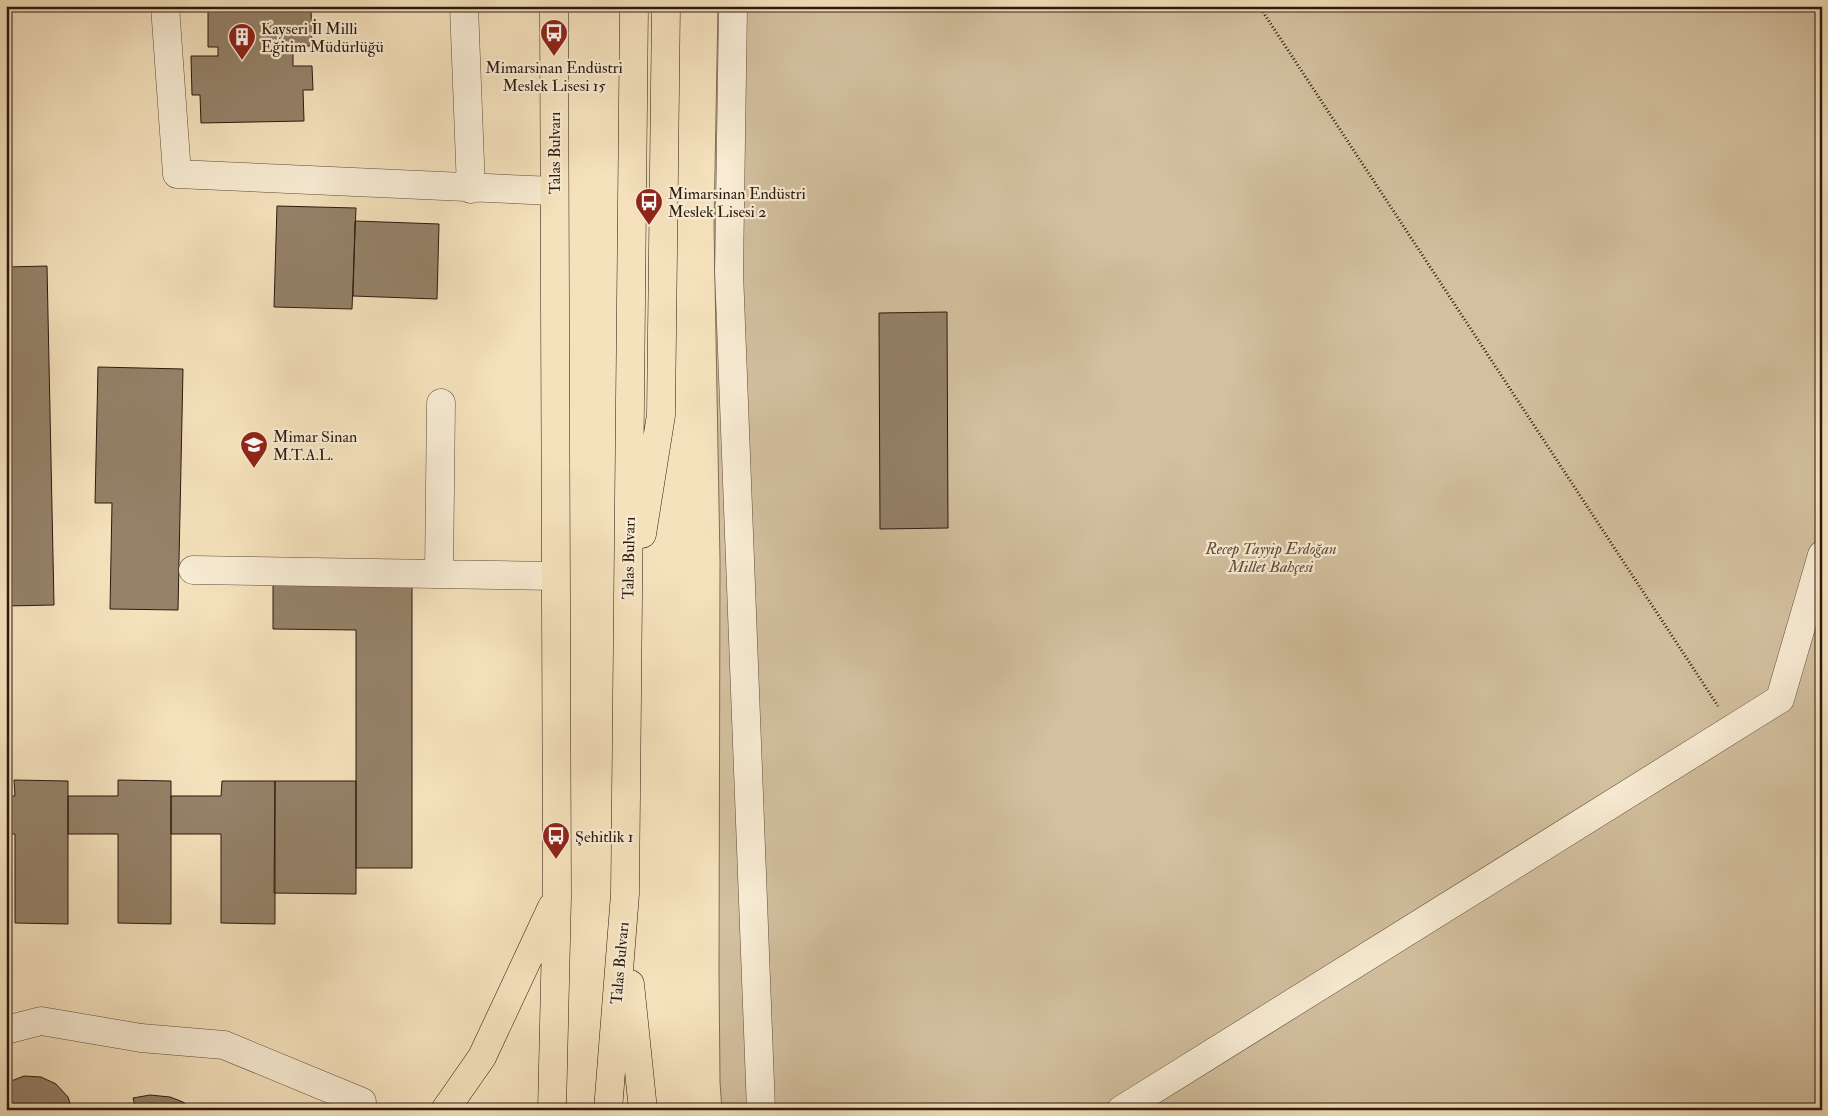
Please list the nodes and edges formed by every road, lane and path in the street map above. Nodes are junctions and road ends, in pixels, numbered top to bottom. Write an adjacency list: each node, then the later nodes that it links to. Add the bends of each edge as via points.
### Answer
1 (165, 6): 8 (street, via 177,174)
2 (464, 6): 8 (street)
3 (554, 6): 9 (main road, Talas Bulvarı)
4 (634, 6): 15 (main road, Talas Bulvarı)
5 (666, 6): 15 (main road, via 661,415)
6 (733, 6): 25 (street, via 729,272)
7 (1259, 6): 16 (path)
8 (471, 189): 9 (street)
9 (554, 192): 14 (main road, Talas Bulvarı)
10 (441, 403): 13 (street)
11 (1822, 555): 26 (street, via 1780,699)
12 (193, 570): 13 (street)
13 (439, 574): 14 (street)
14 (555, 576): 17 (main road, Talas Bulvarı)
15 (627, 627): 18 (main road, Talas Bulvarı)
16 (1721, 710)
17 (557, 896): 21 (main road, via 482,1057); 22 (main road, Talas Bulvarı)
18 (623, 918): 23 (main road, Talas Bulvarı); 24 (main road)
19 (6, 1030): 20 (street, via 41,1021 141,1038 224,1044)
20 (362, 1102)
21 (445, 1110)
22 (552, 1110)
23 (608, 1110)
24 (644, 1110)
25 (761, 1110)
26 (1121, 1110)

